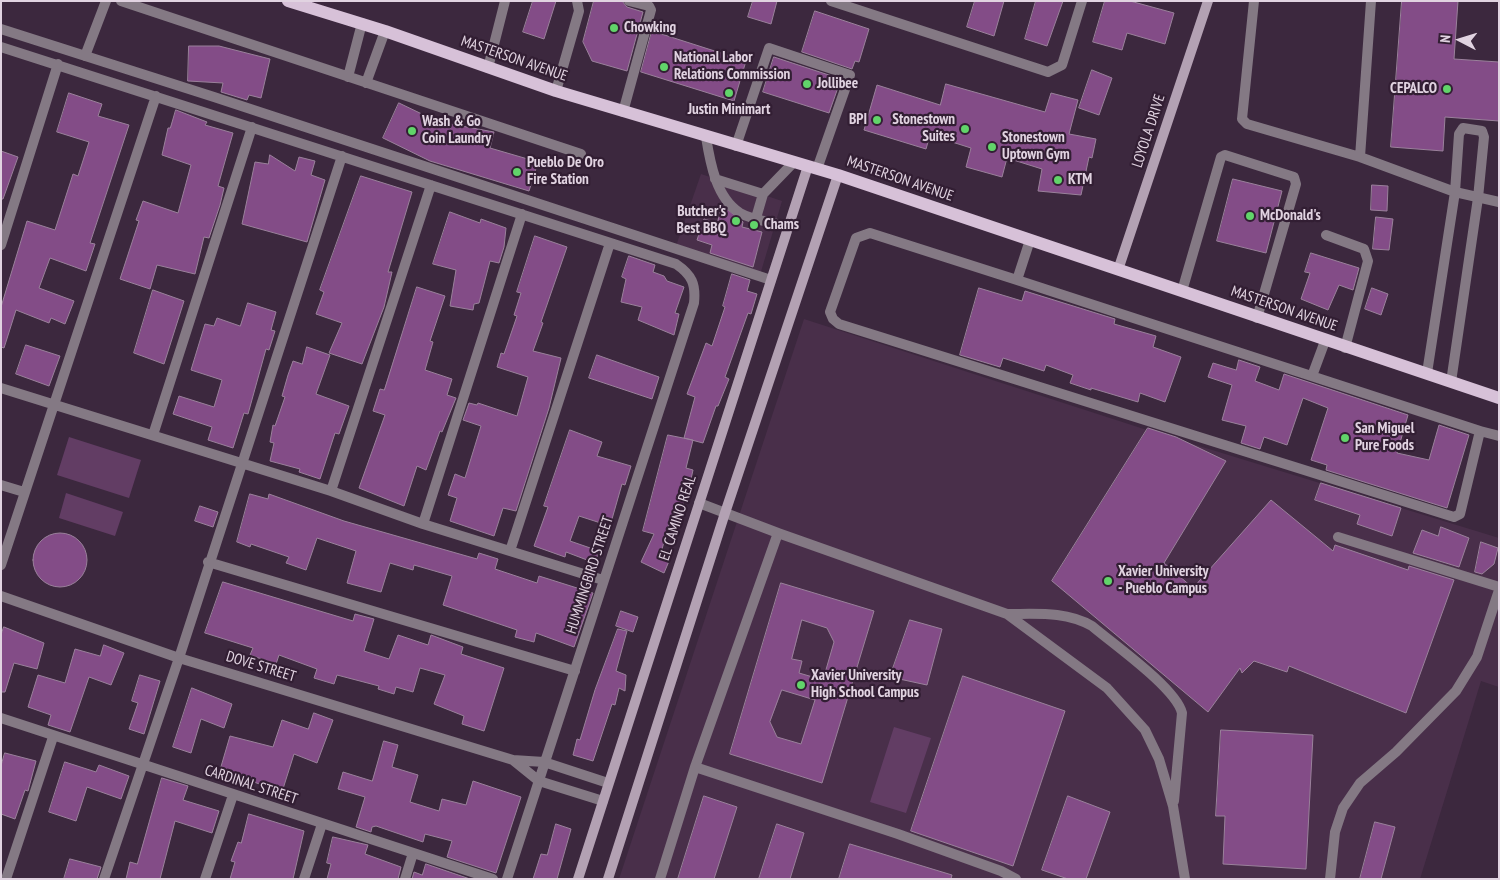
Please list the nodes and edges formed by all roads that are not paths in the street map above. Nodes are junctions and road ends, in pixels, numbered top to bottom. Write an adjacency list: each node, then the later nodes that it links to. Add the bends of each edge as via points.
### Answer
1 (106, 1): 16 (street)
2 (121, 1): 19 (street)
3 (288, 1): 12 (main road, MASTERSON AVENUE)
4 (505, 1): 18 (street)
5 (578, 1): 21 (street, via 579,11)
6 (629, 1): 23 (street, via 649,6 651,10)
7 (831, 1): 8 (street, via 1048,72 1062,65)
8 (1082, 1)
9 (1208, 1): 46 (street, LOYOLA DRIVE)
10 (1254, 1): 29 (street, via 1242,119 1247,124)
11 (1371, 1): 29 (street)
12 (362, 23): 14 (main road, MASTERSON AVENUE); 19 (street)
13 (1, 29): 16 (street)
14 (385, 31): 18 (main road, MASTERSON AVENUE); 20 (street)
15 (1, 47): 17 (street)
16 (85, 56): 47 (street)
17 (58, 64): 22 (street); 45 (street)
18 (488, 68): 21 (main road, MASTERSON AVENUE)
19 (348, 77): 20 (street)
20 (366, 83): 27 (street)
21 (556, 91): 23 (main road, MASTERSON AVENUE)
22 (156, 96): 24 (street); 58 (street)
23 (623, 112): 25 (main road, MASTERSON AVENUE)
24 (252, 127): 28 (street); 60 (street)
25 (706, 137): 26 (main road, MASTERSON AVENUE); 33 (street)
26 (736, 146): 30 (main road, MASTERSON AVENUE); 31 (street, via 769,48 850,75)
27 (581, 154)
28 (342, 156): 34 (street); 62 (street)
29 (1360, 157): 35 (street)
30 (794, 162): 31 (main road, MASTERSON AVENUE); 36 (street)
31 (812, 168): 32 (main road, MASTERSON AVENUE); 41 (street, EL CAMINO REAL)
32 (838, 175): 43 (main road, MASTERSON AVENUE); 67 (street)
33 (716, 179): 36 (street); 40 (street, via 734,208)
34 (431, 185): 39 (street); 64 (street)
35 (1455, 192): 37 (street); 37 (street, via 1459,134 1463,128 1476,129 1482,131 1484,137); 53 (street)
36 (762, 194): 40 (street)
37 (1478, 198): 38 (street); 55 (street)
38 (1499, 202)
39 (522, 214): 44 (street); 68 (street)
40 (756, 218): 41 (street)
41 (788, 227): 47 (street, EL CAMINO REAL)
42 (1326, 235): 52 (street, via 1364,249 1367,254 1366,272)
43 (1030, 240): 46 (main road, MASTERSON AVENUE); 48 (street)
44 (610, 243): 71 (street); 74 (street, HUMMINGBIRD STREET, via 676,264 693,279 696,290)
45 (1, 246)
46 (1118, 270): 49 (main road, MASTERSON AVENUE)
47 (771, 280): 66 (street, EL CAMINO REAL)
48 (1017, 280): 54 (street); 59 (street, via 870,233 862,234 856,238 830,312 840,324 1454,517 1460,514)
49 (1182, 291): 50 (main road, MASTERSON AVENUE); 50 (street, via 1221,157 1225,155 1294,176 1296,184)
50 (1257, 318): 51 (main road, MASTERSON AVENUE)
51 (1325, 342): 52 (main road, MASTERSON AVENUE); 54 (street)
52 (1345, 348): 53 (main road, MASTERSON AVENUE)
53 (1427, 373): 55 (main road, MASTERSON AVENUE)
54 (1312, 376): 59 (street)
55 (1451, 382): 57 (main road, MASTERSON AVENUE)
56 (1, 388): 58 (street)
57 (1499, 398)
58 (55, 404): 60 (street); 65 (street)
59 (1480, 431): 61 (street)
60 (153, 435): 62 (street)
61 (1499, 436)
62 (241, 464): 64 (street); 72 (street)
63 (1, 485): 65 (street)
64 (331, 491): 68 (street)
65 (24, 492): 73 (street)
66 (699, 503): 67 (street); 87 (street, EL CAMINO REAL)
67 (725, 513): 69 (street); 101 (street)
68 (422, 524): 71 (street)
69 (778, 533): 77 (street); 85 (street)
70 (1338, 537): 75 (street)
71 (510, 550): 74 (street)
72 (208, 562): 78 (street); 79 (street)
73 (1, 565)
74 (604, 580): 79 (street, HUMMINGBIRD STREET)
75 (1499, 588): 105 (street, via 1477,658 1456,691 1396,752 1360,783 1343,808 1335,832)
76 (1, 596): 78 (street, DOVE STREET)
77 (1008, 614): 90 (street, via 1107,688 1145,730); 90 (street, via 1052,614 1079,619 1092,626 1164,686 1180,706 1182,714)
78 (179, 658): 82 (street, DOVE STREET); 84 (street)
79 (574, 671): 83 (street, HUMMINGBIRD STREET)
80 (1, 718): 81 (street, CARDINAL STREET)
81 (53, 737): 84 (street, CARDINAL STREET); 93 (street)
82 (513, 760): 83 (street, DOVE STREET); 86 (street, DOVE STREET)
83 (544, 762): 86 (street, HUMMINGBIRD STREET); 87 (street, DOVE STREET)
84 (141, 765): 88 (street, CARDINAL STREET); 94 (street)
85 (695, 767): 102 (street); 103 (street, via 898,834)
86 (539, 781): 89 (street, DOVE STREET); 99 (street, HUMMINGBIRD STREET)
87 (608, 783): 89 (street, EL CAMINO REAL)
88 (233, 795): 91 (street, CARDINAL STREET); 95 (street)
89 (603, 801): 100 (street, EL CAMINO REAL)
90 (1173, 806): 104 (street)
91 (322, 824): 92 (street, CARDINAL STREET); 96 (street)
92 (413, 853): 97 (street); 98 (street, CARDINAL STREET)
93 (6, 879)
94 (104, 879)
95 (205, 879)
96 (304, 879)
97 (405, 879)
98 (493, 879)
99 (507, 879)
100 (578, 879)
101 (608, 879)
102 (660, 879)
103 (1016, 879)
104 (1185, 879)
105 (1330, 879)

